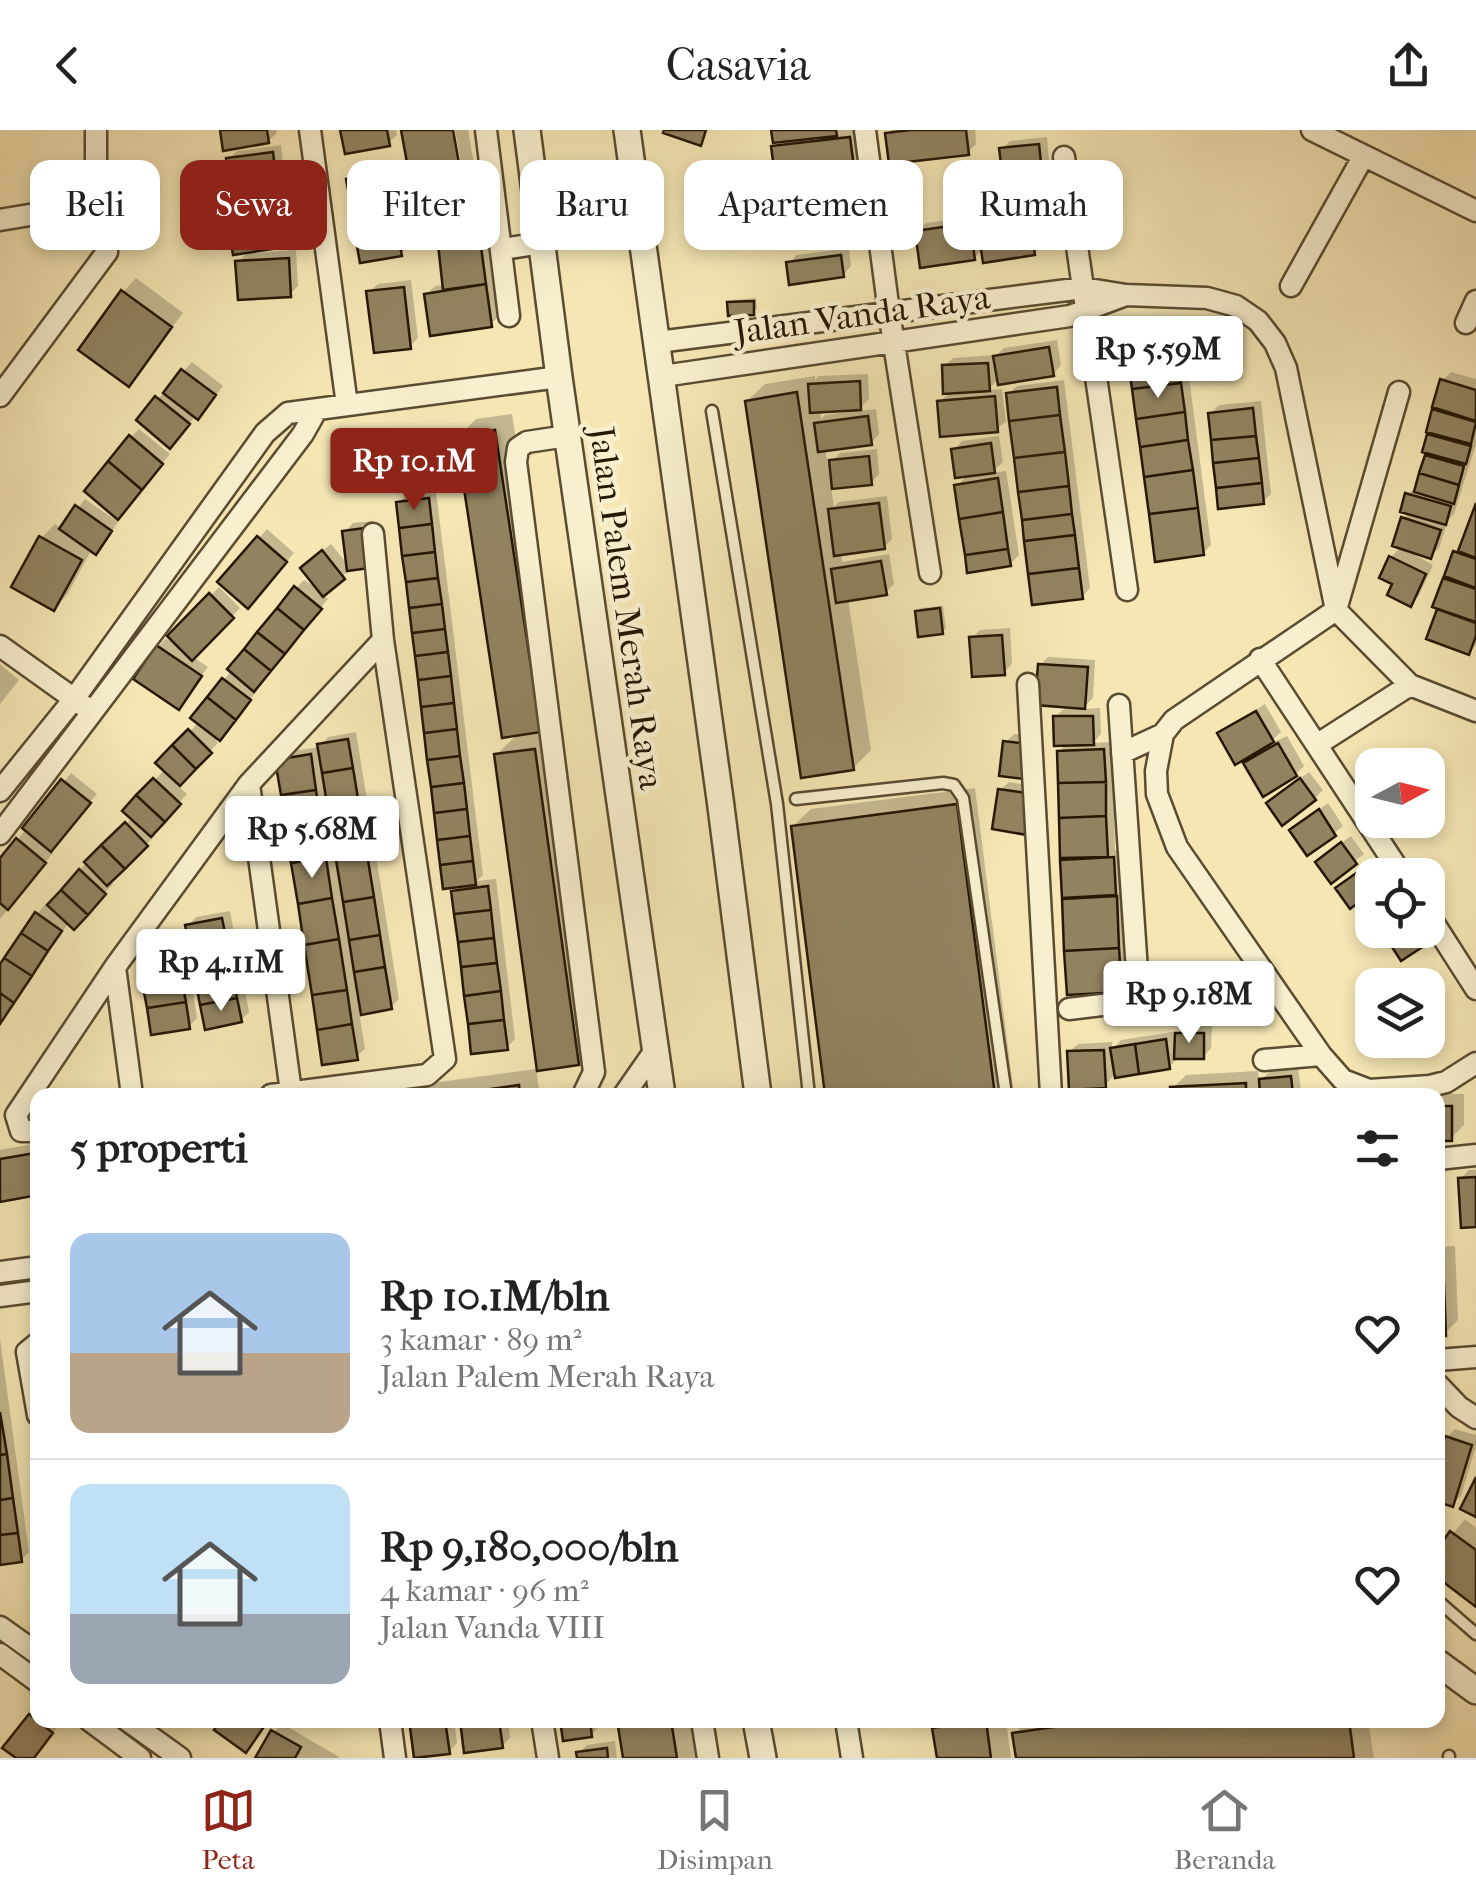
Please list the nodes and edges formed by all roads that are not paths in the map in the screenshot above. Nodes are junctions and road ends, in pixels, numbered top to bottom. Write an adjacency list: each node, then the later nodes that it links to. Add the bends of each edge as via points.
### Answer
1 (96, 130): 10 (street)
2 (310, 130): 33 (street)
3 (486, 130): 16 (street)
4 (527, 130): 11 (street, Jalan Palem Merah Raya)
5 (627, 130): 27 (street, Jalan Palem Merah Raya)
6 (865, 130): 24 (street)
7 (1312, 130): 9 (street)
8 (1064, 156): 20 (street)
9 (1364, 158): 12 (street); 19 (street)
10 (96, 160)
11 (531, 160)
12 (1476, 211)
13 (30, 215): 14 (street)
14 (0, 220)
15 (520, 246): 16 (street)
16 (503, 249): 25 (street)
17 (107, 250): 32 (street)
18 (543, 250): 30 (street, Jalan Palem Merah Raya)
19 (1291, 286)
20 (1082, 288): 21 (street, Jalan Vanda Raya); 23 (street); 24 (street, Jalan Vanda Raya)
21 (1126, 295): 23 (street, Jalan Vanda Raya); 40 (street, Jalan Vanda Raya, via 1207,298 1236,306 1275,343 1286,368)
22 (1476, 301): 26 (street)
23 (1086, 311): 28 (street, Jalan Vanda Raya); 39 (street)
24 (889, 312): 27 (street, Jalan Vanda Raya); 28 (street)
25 (510, 316)
26 (1466, 323)
27 (658, 342): 29 (street, Jalan Palem Merah Raya)
28 (894, 342): 29 (street, Jalan Vanda Raya); 38 (street)
29 (662, 376): 75 (street, Jalan Palem Merah Raya)
30 (559, 377): 33 (street); 36 (street, Jalan Palem Merah Raya)
31 (1399, 392): 40 (street)
32 (0, 396)
33 (348, 405): 34 (street)
34 (317, 409): 46 (street, via 288,413 265,433); 49 (street)
35 (712, 411): 76 (lane, via 776,804)
36 (567, 436): 64 (street, Jalan Palem Merah Raya); 72 (street, via 527,442 516,462 594,1072)
37 (373, 534): 41 (street)
38 (930, 573)
39 (1127, 590)
40 (1336, 610): 43 (street); 45 (street)
41 (384, 640): 53 (street); 71 (street, via 444,1060 427,1075)
42 (0, 646): 46 (street)
43 (1260, 659): 50 (street); 51 (street)
44 (1028, 684): 78 (street)
45 (1410, 685): 48 (street); 51 (street)
46 (74, 699): 49 (street); 54 (street)
47 (1118, 704): 52 (street)
48 (1476, 711)
49 (94, 713): 56 (street)
50 (1163, 734): 52 (street); 65 (street, via 1157,794 1177,847)
51 (1318, 744): 57 (street)
52 (1122, 754): 62 (street)
53 (249, 784): 59 (street); 70 (street)
54 (0, 791)
55 (796, 799): 77 (lane, via 943,783 958,790)
56 (0, 834)
57 (1391, 858)
58 (1445, 941): 60 (street)
59 (114, 968): 68 (street); 69 (street)
60 (1476, 990)
61 (1202, 993): 62 (street)
62 (1140, 1000): 63 (street)
63 (1069, 1009)
64 (656, 1049): 73 (street); 74 (street, Jalan Palem Merah Raya)
65 (1321, 1055): 66 (street); 79 (street, via 1343,1080)
66 (1264, 1060)
67 (1476, 1063): 80 (street, via 1446,1082)
68 (34, 1088)
69 (131, 1088)
70 (280, 1088)
71 (327, 1088)
72 (586, 1088)
73 (629, 1088)
74 (661, 1088)
75 (757, 1088)
76 (808, 1088)
77 (1005, 1088)
78 (1051, 1088)
79 (1364, 1088)
80 (1400, 1088)
81 (30, 1094): 82 (street, via 16,1115 21,1131)
82 (30, 1131)
83 (1476, 1155): 84 (street)
84 (1445, 1157)
85 (30, 1268): 86 (street)
86 (0, 1272)
87 (30, 1292): 88 (street)
88 (0, 1296)
89 (1476, 1357): 90 (street)
90 (1445, 1359)
91 (1445, 1391): 92 (street)
92 (1476, 1418)
93 (1445, 1607): 95 (lane)
94 (2, 1634): 96 (street)
95 (1476, 1634)
96 (30, 1650)
97 (0, 1654): 99 (street)
98 (1445, 1668): 100 (street)
99 (30, 1676)
100 (1476, 1691)
101 (100, 1728): 108 (street)
102 (138, 1728): 109 (street)
103 (391, 1728): 110 (street)
104 (543, 1728): 111 (street)
105 (703, 1728): 112 (street)
106 (757, 1728): 113 (street)
107 (847, 1728): 114 (street)
108 (140, 1758)
109 (180, 1758)
110 (394, 1758)
111 (548, 1758)
112 (708, 1758)
113 (763, 1758)
114 (852, 1758)

